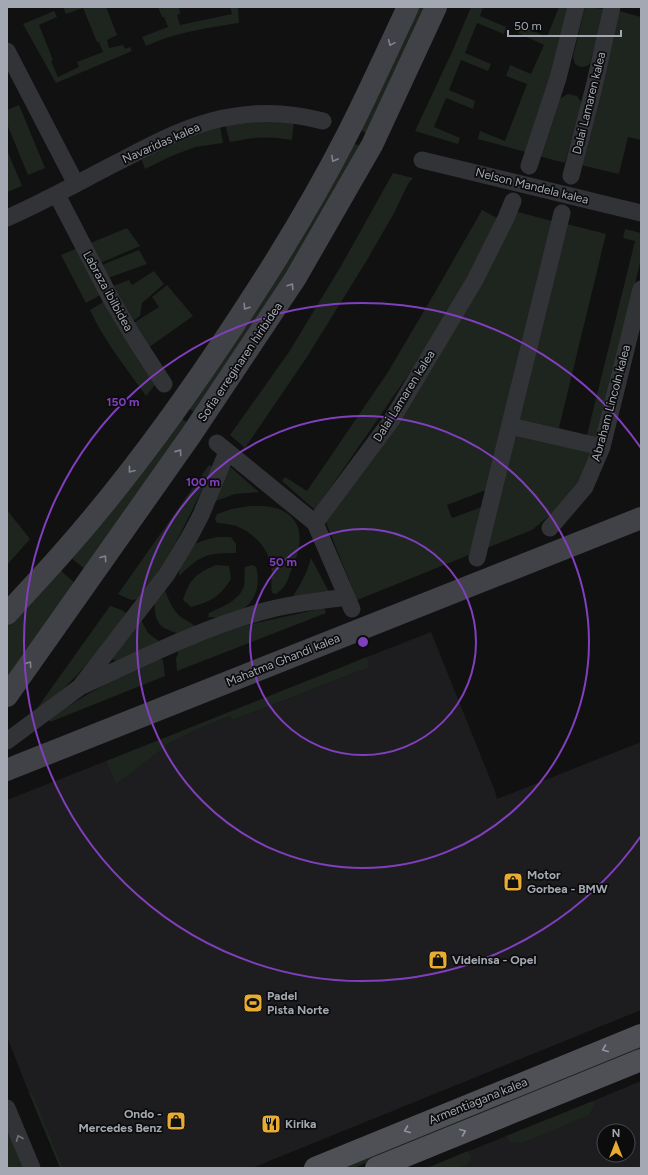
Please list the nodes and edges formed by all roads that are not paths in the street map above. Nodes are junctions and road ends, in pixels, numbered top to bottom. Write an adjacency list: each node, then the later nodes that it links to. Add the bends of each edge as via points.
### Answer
1 (408, 7): 24 (main road, Sofia erreginaren hiribidea, one-way to 24, via 348,134 319,186 276,261 210,362 113,493)
2 (436, 7): 26 (main road, Sofia erreginaren hiribidea, one-way to 2, via 191,435 295,279 372,144)
3 (576, 7): 8 (street, via 558,78)
4 (612, 7): 9 (street, Dalai Lamaren kalea)
5 (7, 52): 10 (street)
6 (322, 121): 10 (street, Navaridas kalea, via 293,114 275,113 246,114 215,120 174,134)
7 (422, 160): 14 (street, Nelson Mandela kalea)
8 (529, 166)
9 (571, 176)
10 (76, 184): 11 (street, Navaridas kalea)
11 (57, 194): 15 (street, Navaridas kalea); 17 (street, Labraza ibilbidea, via 111,298)
12 (513, 200): 21 (street, Dalai Lamaren kalea, via 475,280 391,421)
13 (562, 213): 18 (street)
14 (641, 213)
15 (7, 218)
16 (641, 289): 19 (street, Abraham Lincoln kalea)
17 (164, 384)
18 (510, 426): 19 (street); 23 (street)
19 (602, 448): 22 (street, Abraham Lincoln kalea, via 585,487)
20 (641, 518): 28 (main road, Mahatma Ghandi kalea)
21 (315, 523): 25 (street, via 349,603 269,609 218,626); 25 (street, via 222,447 201,515 190,536 167,574)
22 (550, 528)
23 (478, 558)
24 (7, 614)
25 (80, 687): 27 (street)
26 (7, 696)
27 (7, 741)
28 (9, 768)
29 (641, 1035): 33 (main road, Armentiagana kalea, one-way to 33)
30 (641, 1060): 34 (main road, Armentiagana kalea, one-way to 30)
31 (7, 1108): 32 (street, one-way to 31)
32 (32, 1168)
33 (314, 1168)
34 (376, 1168)

